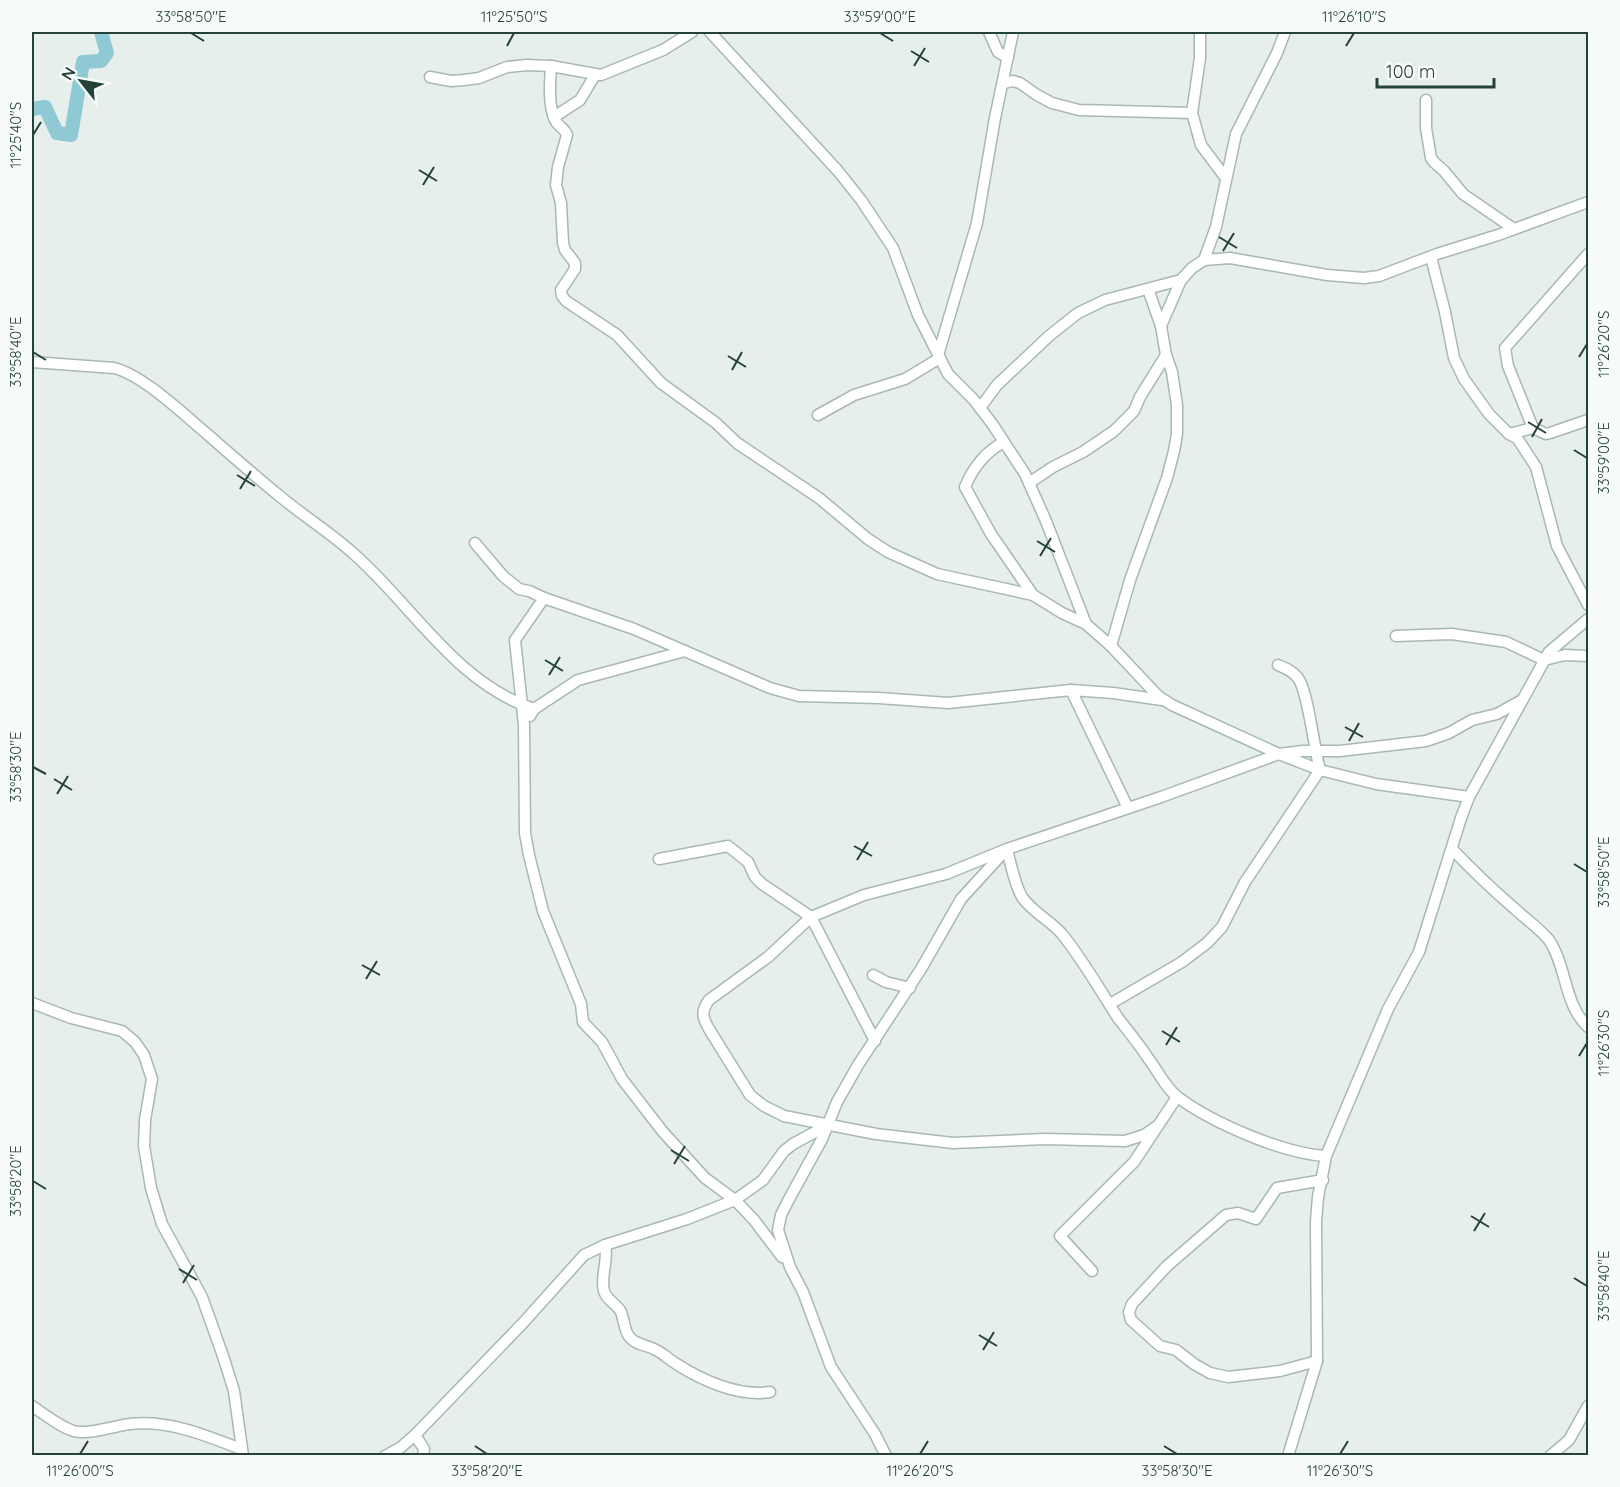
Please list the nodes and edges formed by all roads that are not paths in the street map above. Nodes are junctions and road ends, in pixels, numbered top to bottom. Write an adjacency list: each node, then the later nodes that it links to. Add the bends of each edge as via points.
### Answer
1 (692, 32): 9 (street, via 663,51 607,74)
2 (710, 32): 25 (street, via 861,200 895,253 907,290)
3 (989, 32): 7 (street, via 998,52)
4 (1013, 32): 7 (street)
5 (1200, 32): 13 (street)
6 (1285, 32): 15 (street, via 1268,73 1240,122)
7 (1008, 58): 11 (street)
8 (551, 66): 9 (street); 10 (street, via 515,65 464,80); 14 (street)
9 (595, 75): 14 (street, via 580,100)
10 (430, 77)
11 (1003, 84): 13 (street, via 1020,82 1052,103 1079,110); 25 (street, via 977,223)
12 (1426, 100): 17 (street, via 1431,158 1463,194)
13 (1192, 113): 15 (street, via 1201,145)
14 (554, 117): 35 (street, via 567,135 556,185 563,243 575,263 561,290 566,302 617,335 661,383 737,443 813,493 888,552 937,574)
15 (1225, 177): 20 (street, via 1216,227)
16 (1588, 202): 17 (street)
17 (1514, 229): 19 (street)
18 (1588, 254): 30 (street, via 1504,348)
19 (1431, 256): 20 (street, via 1364,278 1230,258); 31 (street, via 1454,358 1489,414)
20 (1204, 260): 21 (street)
21 (1181, 280): 22 (street); 23 (street)
22 (1148, 289): 23 (street); 27 (street, via 1105,300 1072,318 997,385)
23 (1161, 326): 24 (street)
24 (1166, 355): 33 (street, via 1134,411 1114,431); 41 (street, via 1175,390 1177,434 1167,478)
25 (939, 356): 27 (street, via 950,378); 28 (street, via 905,379 854,395)
26 (32, 362): 49 (street, via 114,368 150,388 352,552 464,670)
27 (980, 408): 32 (street)
28 (818, 415)
29 (1588, 420): 30 (street, via 1550,434)
30 (1533, 428): 31 (street)
31 (1509, 434): 37 (street, via 1519,441 1536,467 1557,546)
32 (1004, 442): 33 (street); 35 (street, via 986,454 965,487)
33 (1029, 483): 39 (street)
34 (475, 543): 36 (street, via 511,584)
35 (1033, 596): 39 (street)
36 (544, 598): 42 (street); 49 (street, via 514,640)
37 (1588, 605)
38 (1588, 619): 44 (street, via 1554,646)
39 (1086, 624): 41 (street)
40 (1395, 636): 44 (street, via 1452,634 1506,642)
41 (1111, 646): 47 (street)
42 (685, 651): 46 (street, via 770,688 799,696 948,704); 50 (street, via 578,680)
43 (1588, 656): 44 (street, via 1565,655)
44 (1544, 660): 48 (street)
45 (1278, 665): 52 (street, via 1299,679)
46 (1071, 690): 47 (street); 56 (street)
47 (1163, 700): 53 (street)
48 (1522, 700): 52 (street, via 1497,714 1472,720 1426,741); 55 (street)
49 (522, 705): 50 (street); 51 (street)
50 (534, 709): 51 (street)
51 (524, 725): 72 (street, via 525,833 529,855 543,911 581,1004 583,1022 602,1042 622,1079 663,1132 705,1178)
52 (1314, 751): 53 (street); 54 (street)
53 (1279, 754): 54 (street); 56 (street)
54 (1320, 770): 55 (street, via 1383,786); 64 (street, via 1245,882 1222,927 1208,943)
55 (1469, 797): 58 (street)
56 (1128, 808): 57 (street)
57 (1007, 849): 60 (street, via 946,874 864,895); 62 (street, via 961,899); 64 (street, via 1021,895 1032,910 1060,932)
58 (1452, 849): 65 (street, via 1549,941 1557,954 1573,1006); 70 (street, via 1419,952 1388,1008)
59 (658, 859): 60 (street, via 728,846 748,862 762,884)
60 (811, 917): 66 (street); 68 (street, via 768,957 709,1000 703,1008 703,1019 750,1095 784,1116)
61 (873, 975): 62 (street)
62 (910, 988): 66 (street)
63 (32, 1002): 81 (street, via 71,1018 122,1031 144,1055 152,1079 144,1146 151,1188 162,1224 202,1297 223,1356 240,1421)
64 (1110, 1004): 67 (street)
65 (1588, 1028)
66 (875, 1041): 68 (street, via 837,1102)
67 (1177, 1097): 69 (street); 70 (street, via 1240,1130 1311,1155)
68 (828, 1125): 69 (street, via 953,1143 1125,1141); 72 (street, via 784,1151 763,1180); 74 (street, via 781,1215 778,1230)
69 (1157, 1126): 75 (street, via 1134,1162 1060,1236)
70 (1326, 1156): 71 (street)
71 (1323, 1180): 76 (street, via 1316,1222); 76 (street, via 1277,1188 1256,1218 1238,1213 1226,1215 1167,1266 1129,1312 1131,1320 1160,1346 1176,1350 1210,1373 1228,1377 1280,1371)
72 (735, 1200): 73 (street); 74 (street)
73 (605, 1245): 77 (street, via 604,1292 620,1311 624,1326 635,1341 731,1389); 80 (street, via 584,1255)
74 (790, 1267): 84 (street, via 831,1367)
75 (1092, 1271)
76 (1317, 1361): 85 (street)
77 (770, 1392)
78 (32, 1406): 81 (street, via 80,1432 131,1424 185,1428)
79 (1588, 1406): 86 (street, via 1569,1440)
80 (415, 1435): 82 (street); 83 (street, via 424,1449)
81 (242, 1452)
82 (386, 1455)
83 (423, 1455)
84 (886, 1455)
85 (1288, 1455)
86 (1550, 1455)

